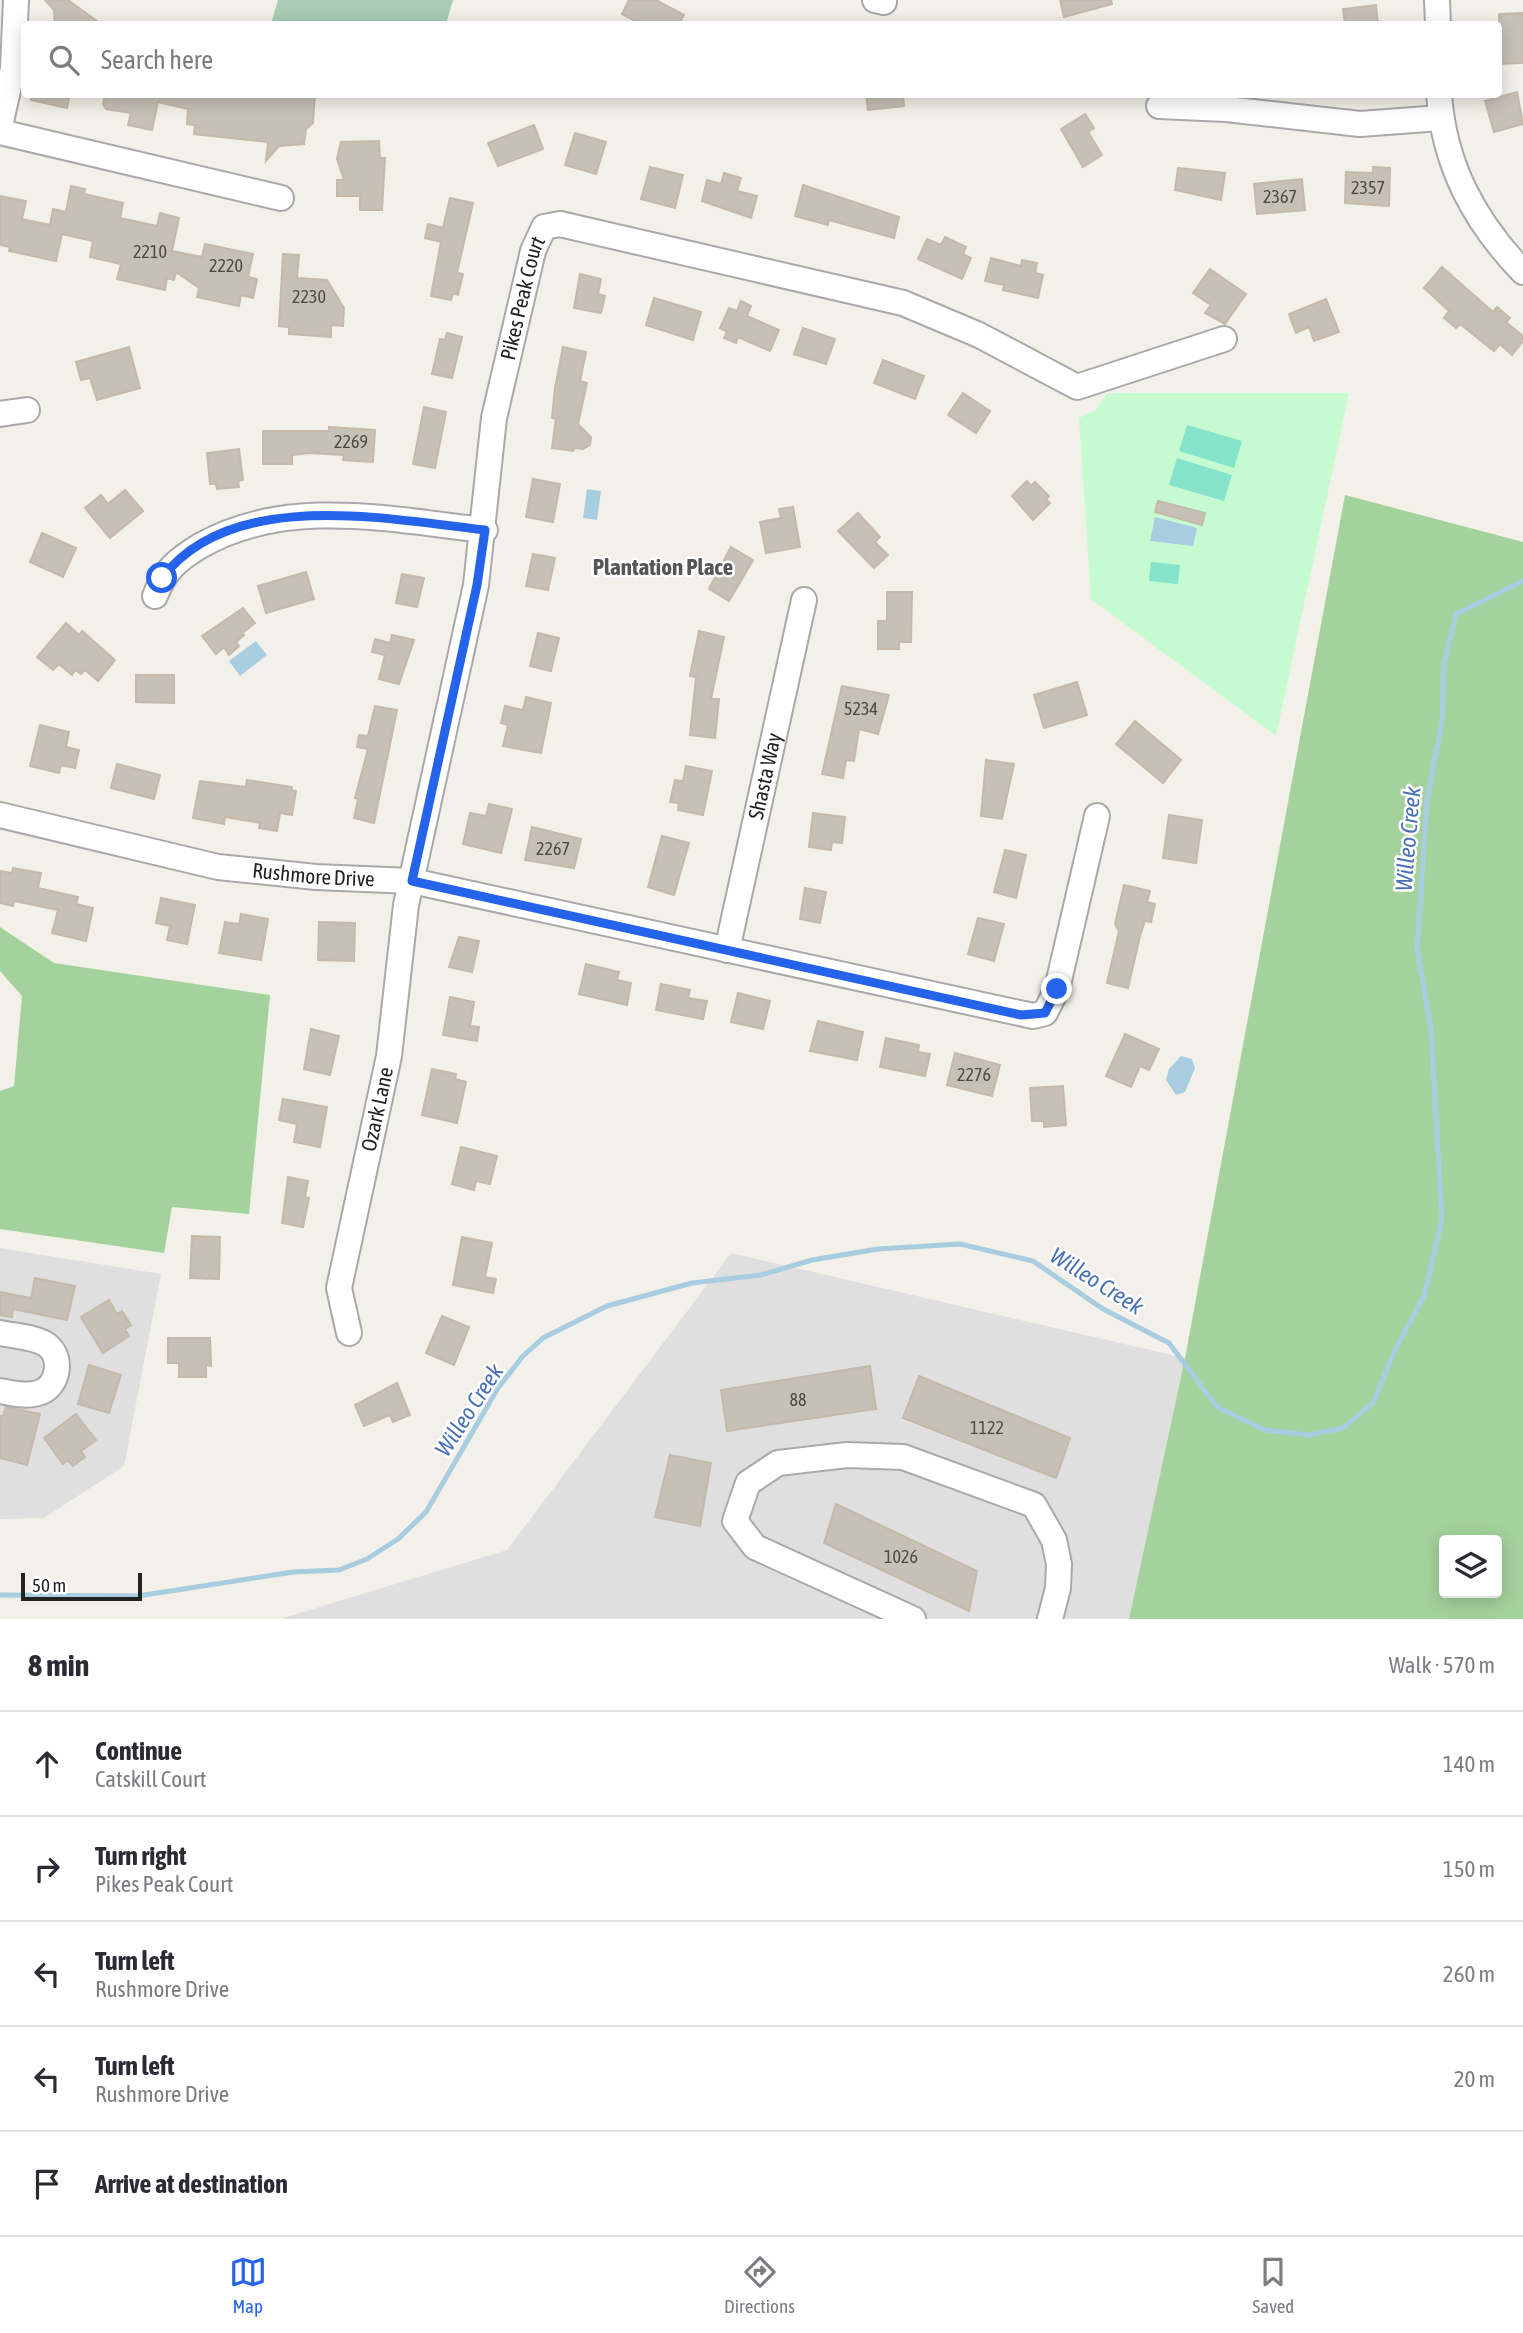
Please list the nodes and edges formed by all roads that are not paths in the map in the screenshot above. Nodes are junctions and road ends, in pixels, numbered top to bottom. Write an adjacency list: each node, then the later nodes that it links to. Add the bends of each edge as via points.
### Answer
1 (16, 0): 6 (street, via 13,68)
2 (1437, 0): 3 (street)
3 (1438, 21)
4 (1159, 106): 5 (street, via 1360,124)
5 (1440, 106): 9 (street, via 1447,151 1467,199 1496,243)
6 (0, 126)
7 (0, 132): 8 (street)
8 (281, 198)
9 (1523, 272)
10 (1224, 339): 13 (street, Pikes Peak Court, via 1077,387 979,335 903,303 560,224 544,227 533,251 494,418)
11 (27, 410): 12 (street)
12 (0, 414)
13 (485, 530): 14 (street, via 330,515 272,519 214,539 175,561); 18 (street, Pikes Peak Court)
14 (155, 596)
15 (804, 600): 19 (street, Shasta Way)
16 (0, 815): 18 (street, Rushmore Drive, via 218,867)
17 (1097, 816): 19 (street, Rushmore Drive, via 1057,989 1045,1013 1021,1015)
18 (412, 881): 19 (street, Rushmore Drive); 21 (street, Ozark Lane, via 389,1056 339,1288)
19 (727, 950)
20 (0, 1333): 22 (street, via 41,1342 49,1346 57,1361 55,1376 43,1392)
21 (349, 1333)
22 (0, 1391)
23 (913, 1619): 24 (street, via 755,1548 735,1521 748,1483 778,1463 847,1455 902,1457 1034,1505 1055,1540 1059,1564)
24 (1050, 1619)

